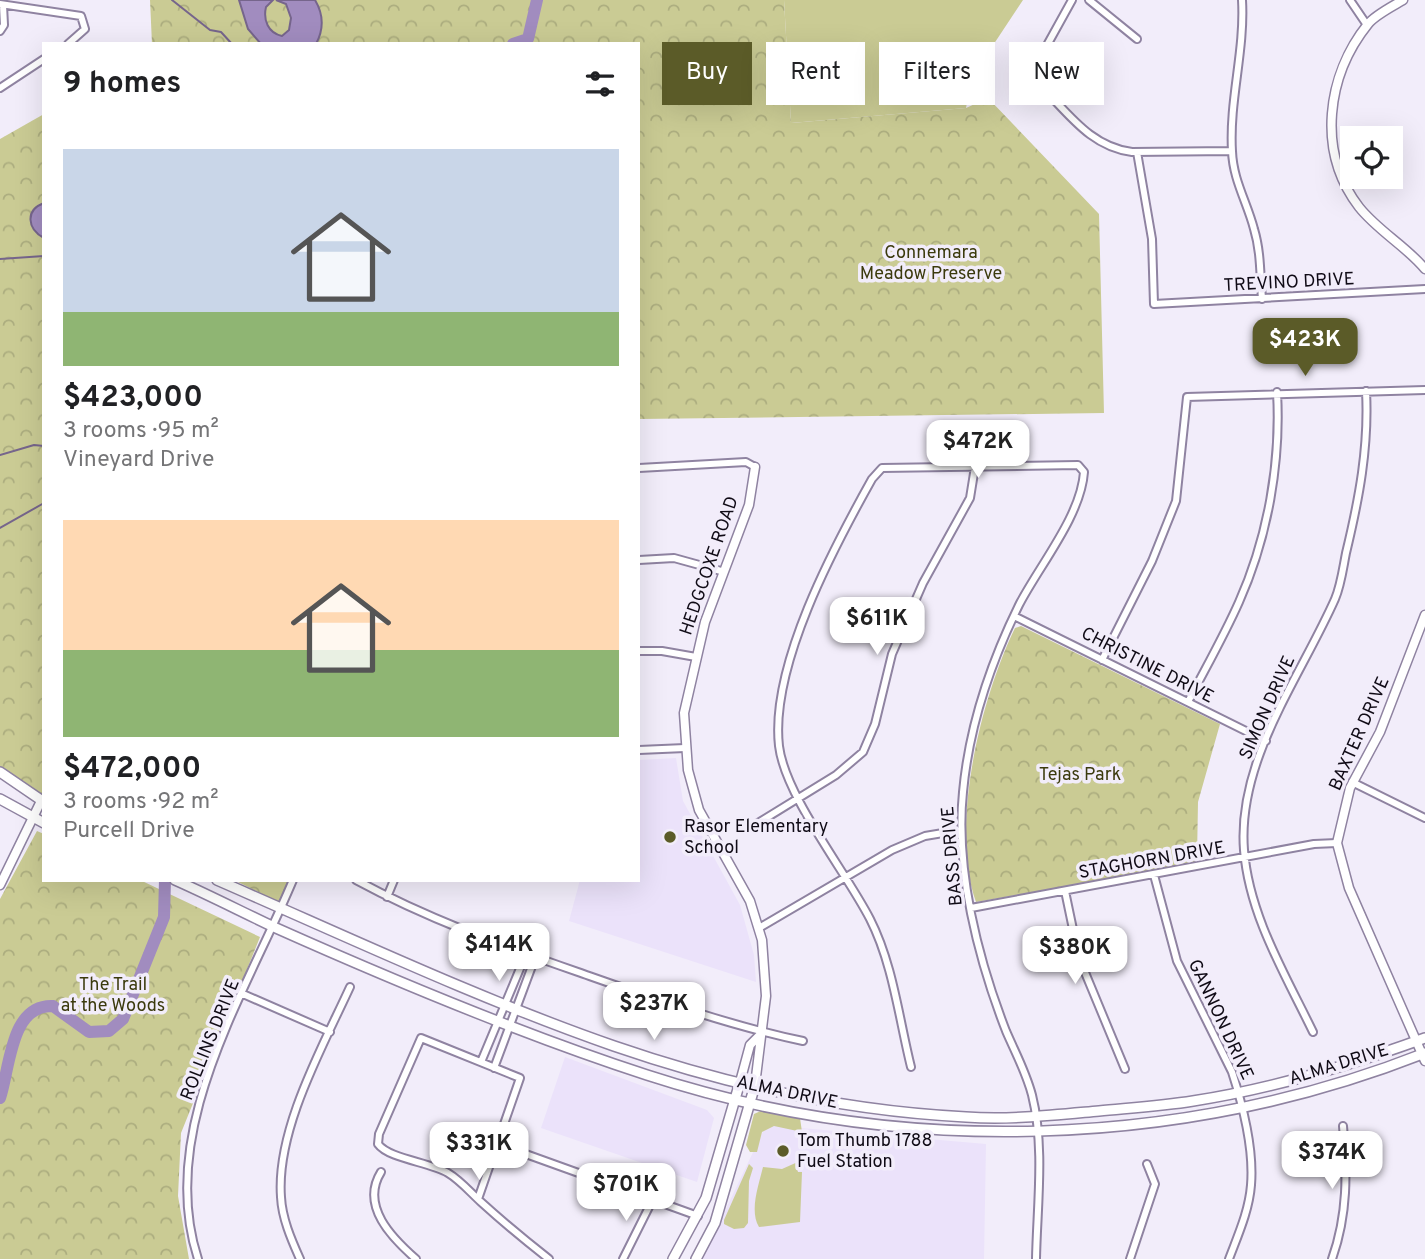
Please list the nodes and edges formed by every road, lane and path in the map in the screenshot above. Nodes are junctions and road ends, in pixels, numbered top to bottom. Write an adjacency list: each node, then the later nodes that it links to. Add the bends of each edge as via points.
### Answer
1 (1072, 0): 14 (street, via 1030,76 1092,138)
2 (1089, 0): 9 (street)
3 (1242, 0): 13 (street, via 1244,36 1235,82)
4 (1350, 0): 7 (street)
5 (1403, 0): 7 (street)
6 (2, 4): 8 (street, via 4,25); 10 (street, via 81,16 85,29)
7 (1367, 25): 15 (street, via 1347,56 1334,93 1334,151 1344,183 1360,208)
8 (0, 31)
9 (1137, 39)
10 (70, 42)
11 (42, 61): 12 (street)
12 (0, 88)
13 (1232, 151): 14 (street); 17 (street, via 1260,253)
14 (1137, 152): 17 (street, TREVINO DRIVE, via 1152,239 1154,304)
15 (1425, 269)
16 (1425, 289): 17 (street, TREVINO DRIVE)
17 (1262, 299)
18 (1425, 390): 19 (street)
19 (1366, 391): 20 (street); 32 (street, SIMON DRIVE, via 1364,477 1336,596)
20 (1277, 392): 30 (street, via 1187,397 1176,501 1152,561); 31 (street, via 1277,464 1255,559 1240,601)
21 (755, 467): 23 (street, via 746,462); 25 (street, HEDGCOXE ROAD, via 749,505)
22 (975, 467): 27 (street, BASS DRIVE, via 1081,467 1084,475 1063,531); 37 (street, via 970,498 923,583 892,654 875,724 863,752); 37 (street, via 882,468 822,571 792,659 778,727 783,764)
23 (640, 468)
24 (640, 560): 25 (street, via 674,558)
25 (721, 571): 29 (street, HEDGCOXE ROAD)
26 (1425, 615): 36 (street, BAXTER DRIVE, via 1380,732)
27 (1014, 616): 30 (street, CHRISTINE DRIVE); 44 (street, BASS DRIVE, via 984,687 974,725)
28 (640, 651): 29 (street)
29 (696, 657): 33 (street, HEDGCOXE ROAD, via 684,713)
30 (1102, 660): 31 (street, CHRISTINE DRIVE)
31 (1188, 702): 32 (street, CHRISTINE DRIVE)
32 (1266, 741): 46 (street, SIMON DRIVE, via 1247,803)
33 (685, 748): 34 (street); 61 (street, HEDGCOXE ROAD, via 699,810 750,901)
34 (640, 750)
35 (0, 772): 39 (main road)
36 (1352, 782): 41 (street); 45 (street, BAXTER DRIVE)
37 (799, 798): 43 (street); 49 (street)
38 (0, 799): 40 (main road)
39 (42, 802): 40 (street)
40 (33, 818): 42 (main road); 47 (street)
41 (1425, 818)
42 (42, 822)
43 (758, 823)
44 (961, 830): 49 (street, via 908,842); 58 (street, BASS DRIVE)
45 (1337, 843): 46 (street, STAGHORN DRIVE); 73 (street, BAXTER DRIVE, via 1349,888)
46 (1245, 858): 48 (street, STAGHORN DRIVE); 71 (street, SIMON DRIVE, via 1259,920)
47 (4, 865): 55 (street)
48 (1154, 875): 56 (street, STAGHORN DRIVE); 84 (street, GANNON DRIVE, via 1177,961)
49 (846, 879): 61 (street); 80 (street, via 879,938)
50 (180, 882): 60 (main road, ALMA DRIVE)
51 (221, 882): 59 (main road, ALMA DRIVE)
52 (292, 882): 59 (street, ROLLINS DRIVE)
53 (360, 882): 57 (street)
54 (393, 882): 57 (street)
55 (0, 885)
56 (1065, 891): 58 (street, STAGHORN DRIVE); 81 (street, via 1083,968)
57 (387, 897): 62 (street)
58 (971, 908): 89 (street, BASS DRIVE, via 974,932)
59 (282, 909): 60 (street, ROLLINS DRIVE); 66 (main road, ALMA DRIVE)
60 (274, 927): 65 (street, ROLLINS DRIVE); 68 (main road, ALMA DRIVE)
61 (759, 928): 72 (street, HEDGCOXE ROAD, via 766,965)
62 (526, 954): 63 (street); 66 (street)
63 (536, 958): 67 (street); 72 (street)
64 (350, 987): 70 (street)
65 (243, 994): 70 (street); 100 (street, ROLLINS DRIVE, via 195,1117 187,1185)
66 (505, 1004): 67 (main road, ALMA DRIVE); 68 (street)
67 (516, 1008): 69 (street); 75 (main road, ALMA DRIVE)
68 (498, 1022): 69 (main road, ALMA DRIVE); 78 (street)
69 (508, 1026): 77 (main road, ALMA DRIVE); 79 (street)
70 (330, 1032): 101 (street, via 286,1134 281,1169 281,1199)
71 (1313, 1032)
72 (760, 1033): 74 (street); 82 (street, HEDGCOXE ROAD, via 750,1045); 83 (street, HEDGCOXE ROAD)
73 (1421, 1039): 76 (street, BAXTER DRIVE); 84 (main road, ALMA DRIVE, via 1371,1057)
74 (803, 1041)
75 (614, 1046): 77 (main road); 82 (main road, ALMA DRIVE)
76 (1424, 1056): 87 (main road, ALMA DRIVE)
77 (608, 1061): 85 (main road, ALMA DRIVE)
78 (481, 1062): 79 (street); 96 (street, via 421,1038 378,1144 385,1151 450,1174)
79 (494, 1068): 93 (street, via 520,1078)
80 (911, 1068)
81 (1125, 1069)
82 (740, 1082): 83 (main road, ALMA DRIVE); 85 (main road, HEDGCOXE ROAD)
83 (755, 1085): 86 (main road, HEDGCOXE ROAD); 88 (main road, ALMA DRIVE)
84 (1238, 1091): 87 (street, GANNON DRIVE); 89 (main road, ALMA DRIVE, via 1142,1108)
85 (735, 1098): 86 (main road, ALMA DRIVE); 98 (main road, HEDGCOXE ROAD)
86 (752, 1102): 90 (main road, ALMA DRIVE); 99 (main road, HEDGCOXE ROAD)
87 (1241, 1109): 92 (main road, ALMA DRIVE, via 1161,1124); 109 (street, GANNON DRIVE, via 1251,1185)
88 (886, 1111): 89 (main road, ALMA DRIVE); 90 (main road)
89 (1037, 1118): 92 (street, BASS DRIVE)
90 (886, 1126): 92 (main road, ALMA DRIVE)
91 (1343, 1126): 110 (street, via 1346,1194)
92 (1038, 1132): 107 (street, BASS DRIVE)
93 (498, 1144): 96 (street); 97 (street)
94 (1147, 1164): 108 (street, via 1155,1184)
95 (381, 1172): 102 (street, via 373,1185 378,1214 393,1238)
96 (478, 1199): 103 (street)
97 (653, 1199): 98 (street); 104 (street)
98 (698, 1216): 99 (main road); 105 (main road, HEDGCOXE ROAD)
99 (715, 1223): 106 (main road, HEDGCOXE ROAD)
100 (198, 1259)
101 (300, 1259)
102 (416, 1259)
103 (549, 1259)
104 (623, 1259)
105 (673, 1259)
106 (696, 1259)
107 (1036, 1259)
108 (1130, 1259)
109 (1229, 1259)
110 (1332, 1259)

